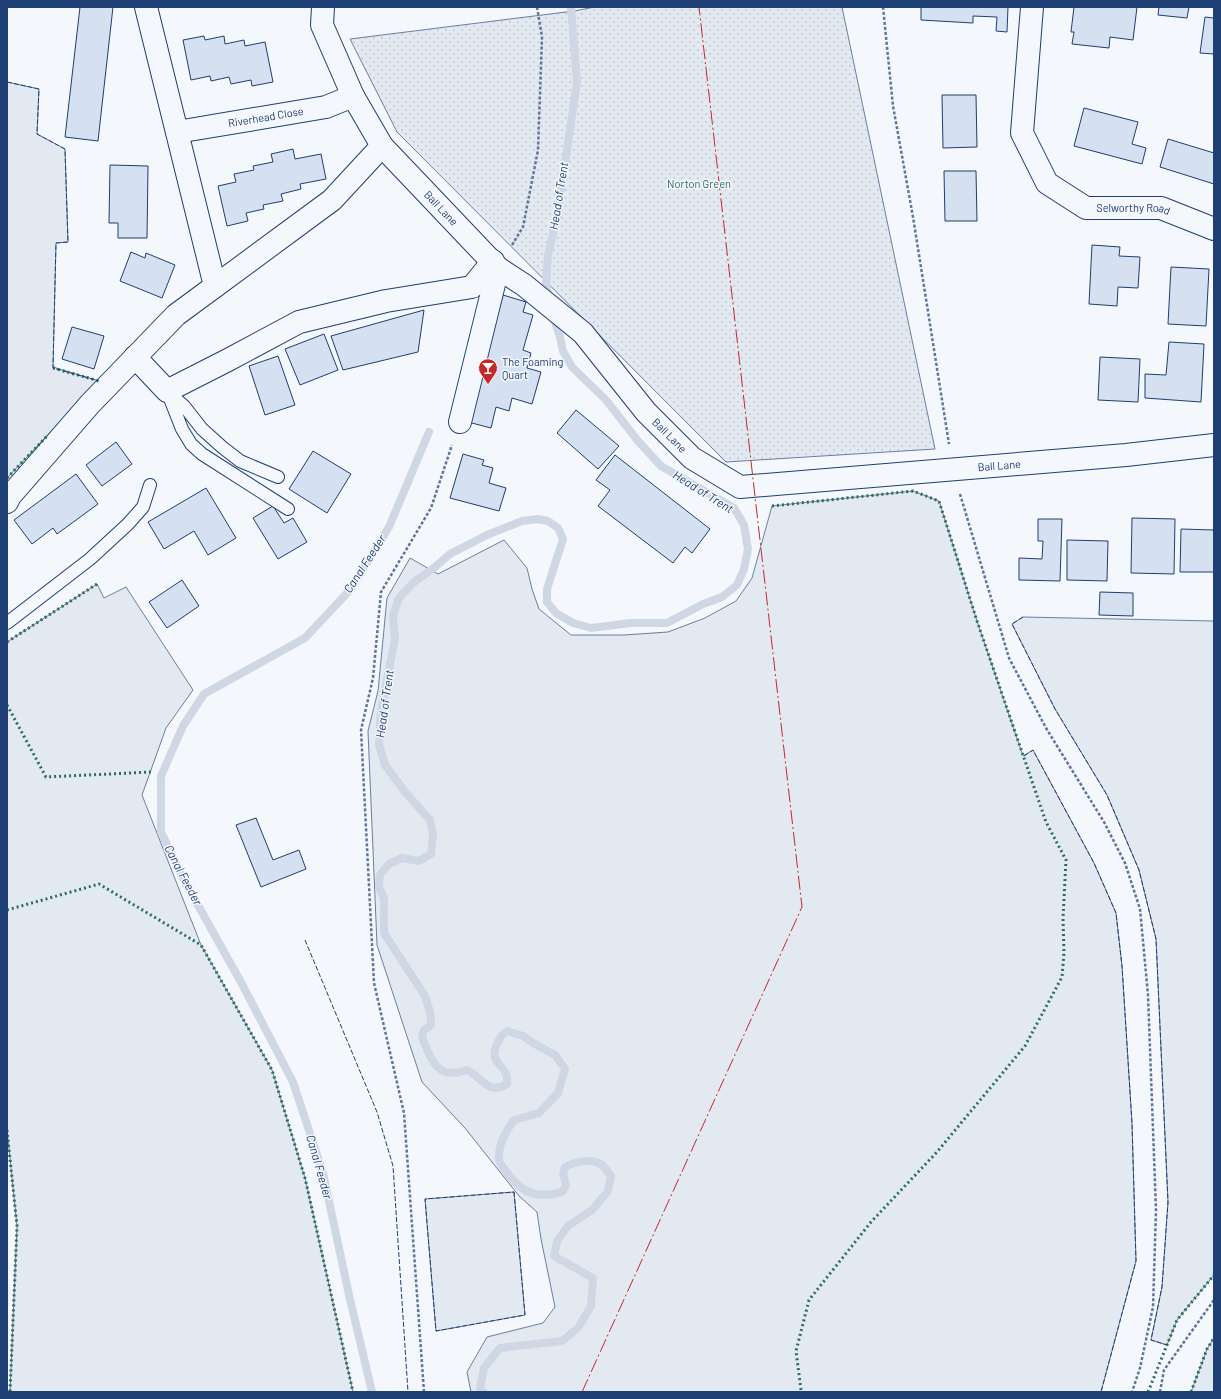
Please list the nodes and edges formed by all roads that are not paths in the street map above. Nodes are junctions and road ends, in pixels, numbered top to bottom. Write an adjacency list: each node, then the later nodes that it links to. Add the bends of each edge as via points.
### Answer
1 (146, 7): 5 (street)
2 (322, 7): 4 (street, Ball Lane, via 322,25)
3 (1032, 7): 7 (street, Selworthy Road, via 1022,133 1047,183 1086,208 1161,208)
4 (353, 96): 5 (street, Riverhead Close, via 326,107); 6 (street, Ball Lane)
5 (177, 132): 9 (street)
6 (382, 146): 8 (street, Ball Lane); 9 (street, via 332,200)
7 (1214, 229)
8 (496, 264): 11 (street, via 472,287 386,301 299,322); 12 (street); 13 (street, Ball Lane, via 583,333 646,412 692,458 740,487 1126,455)
9 (215, 286): 10 (street, via 176,315)
10 (135, 357): 11 (street); 16 (street, via 90,404)
11 (167, 391): 14 (lane, via 184,406 202,429 240,461); 17 (lane, via 182,429 191,444 202,454)
12 (460, 422)
13 (1214, 445)
14 (278, 477)
15 (150, 485): 18 (lane, via 143,507 128,524 90,559)
16 (7, 502)
17 (288, 509)
18 (7, 623)

